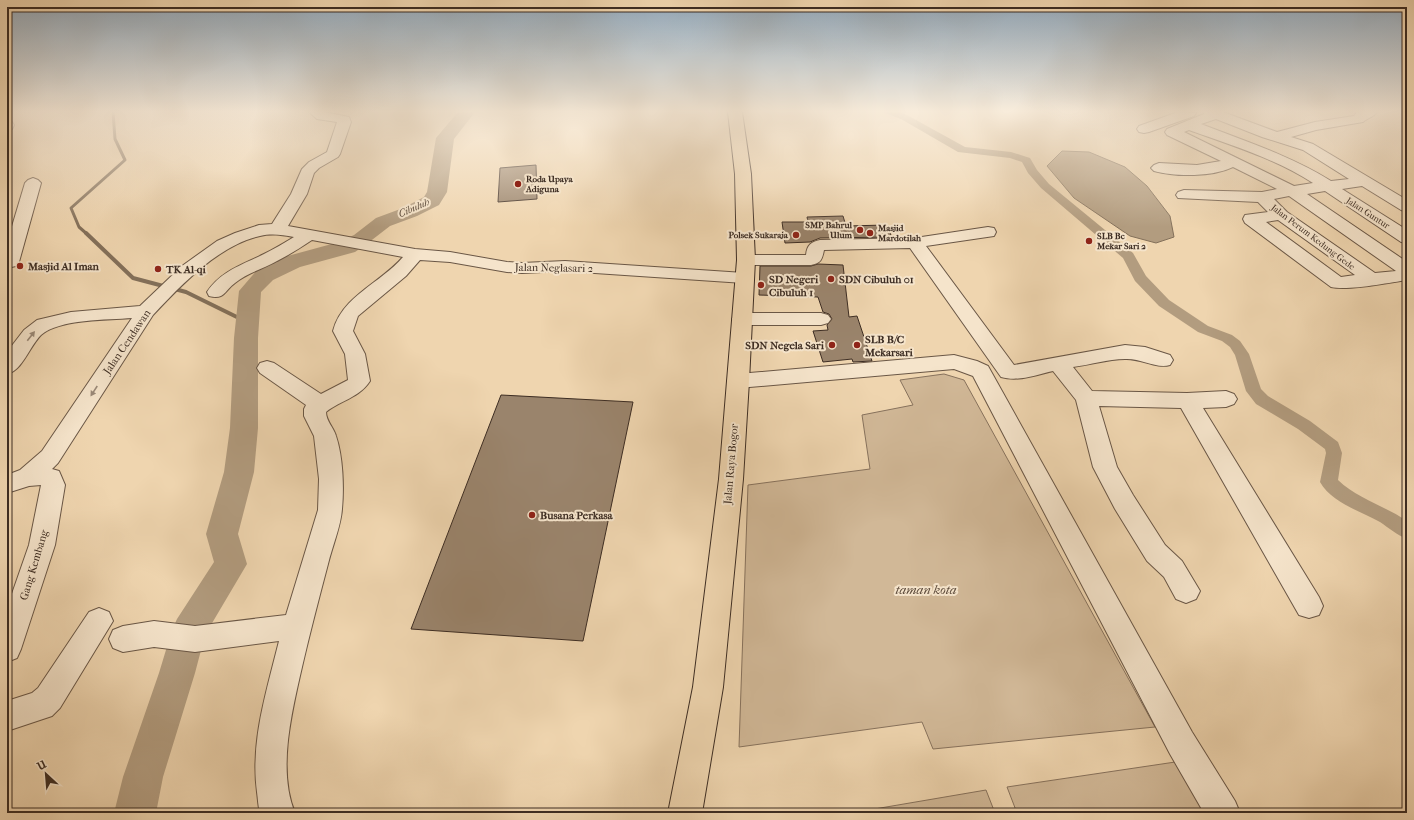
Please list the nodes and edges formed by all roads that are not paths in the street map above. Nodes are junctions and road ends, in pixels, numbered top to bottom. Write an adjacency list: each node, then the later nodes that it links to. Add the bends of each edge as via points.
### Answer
1 (334, 150): 16 (street, via 333,154 307,172 300,194)
2 (740, 150): 24 (highway, Jalan Raya Bogor, via 743,174)
3 (1210, 150): 6 (street)
4 (1259, 150): 10 (street, Jalan Guntur, via 1306,172)
5 (1314, 150): 8 (street)
6 (1233, 161): 7 (street, via 1217,168); 11 (street)
7 (1159, 168)
8 (1366, 181): 10 (street, Jalan Perum Kedung Gede); 14 (street)
9 (33, 183): 23 (street, via 10,262)
10 (1328, 188): 11 (street, Jalan Perum Kedung Gede); 19 (street, Jalan Guntur)
11 (1292, 191): 13 (street, Jalan Perum Kedung Gede); 25 (street)
12 (1184, 195): 13 (street)
13 (1262, 197): 15 (street, Jalan Perum Kedung Gede)
14 (1407, 207)
15 (1281, 215): 27 (street, Jalan Perum Kedung Gede); 27 (street, via 1251,219 1337,283)
16 (278, 229): 18 (street, Jalan Cendawan); 29 (street, Jalan Cendawan, via 258,231 206,255)
17 (988, 232): 20 (street)
18 (310, 234): 21 (street, Jalan Cendawan); 28 (street, via 278,254 239,271 220,285)
19 (1407, 238)
20 (916, 243): 24 (street, Jalan Neglasari 2, via 820,245 815,248 814,259 811,260); 33 (street, via 1008,372)
21 (366, 244): 22 (street, Jalan Neglasari 2)
22 (415, 254): 24 (street, Jalan Neglasari 2, via 507,267); 40 (street, via 403,269 350,314 344,331 355,354 359,381 354,387)
23 (7, 263)
24 (745, 269): 30 (highway, Jalan Raya Bogor)
25 (1407, 270)
26 (1407, 275): 27 (street)
27 (1373, 280)
28 (216, 292)
29 (152, 305): 34 (street, one-way to 29, via 36,330 44,325); 41 (street, Jalan Cendawan, one-way to 41, via 50,457)
30 (742, 319): 31 (street); 36 (highway, Jalan Raya Bogor)
31 (821, 319)
32 (1163, 360): 33 (street, via 1145,354 1125,352)
33 (1058, 363): 37 (street)
34 (7, 367)
35 (267, 368): 40 (street)
36 (738, 381): 50 (highway, Jalan Raya Bogor, via 731,479 708,687); 51 (street, via 954,362 981,371 1181,743)
37 (1086, 398): 39 (street); 42 (street, via 1105,467 1153,549 1173,569)
38 (1226, 400): 39 (street)
39 (1187, 401): 43 (street)
40 (320, 404): 45 (street, via 315,409 315,416 324,436 328,456 331,479 330,510)
41 (18, 480): 46 (street, Gang Kembang, via 42,476 51,478 53,485 42,545)
42 (1186, 591)
43 (1309, 606)
44 (98, 621): 48 (street, via 50,698 41,705)
45 (297, 626): 47 (street, via 195,639 154,634); 49 (street, via 279,701 271,750)
46 (10, 635)
47 (123, 638)
48 (7, 716)
49 (278, 813)
50 (685, 813)
51 (1223, 813)

